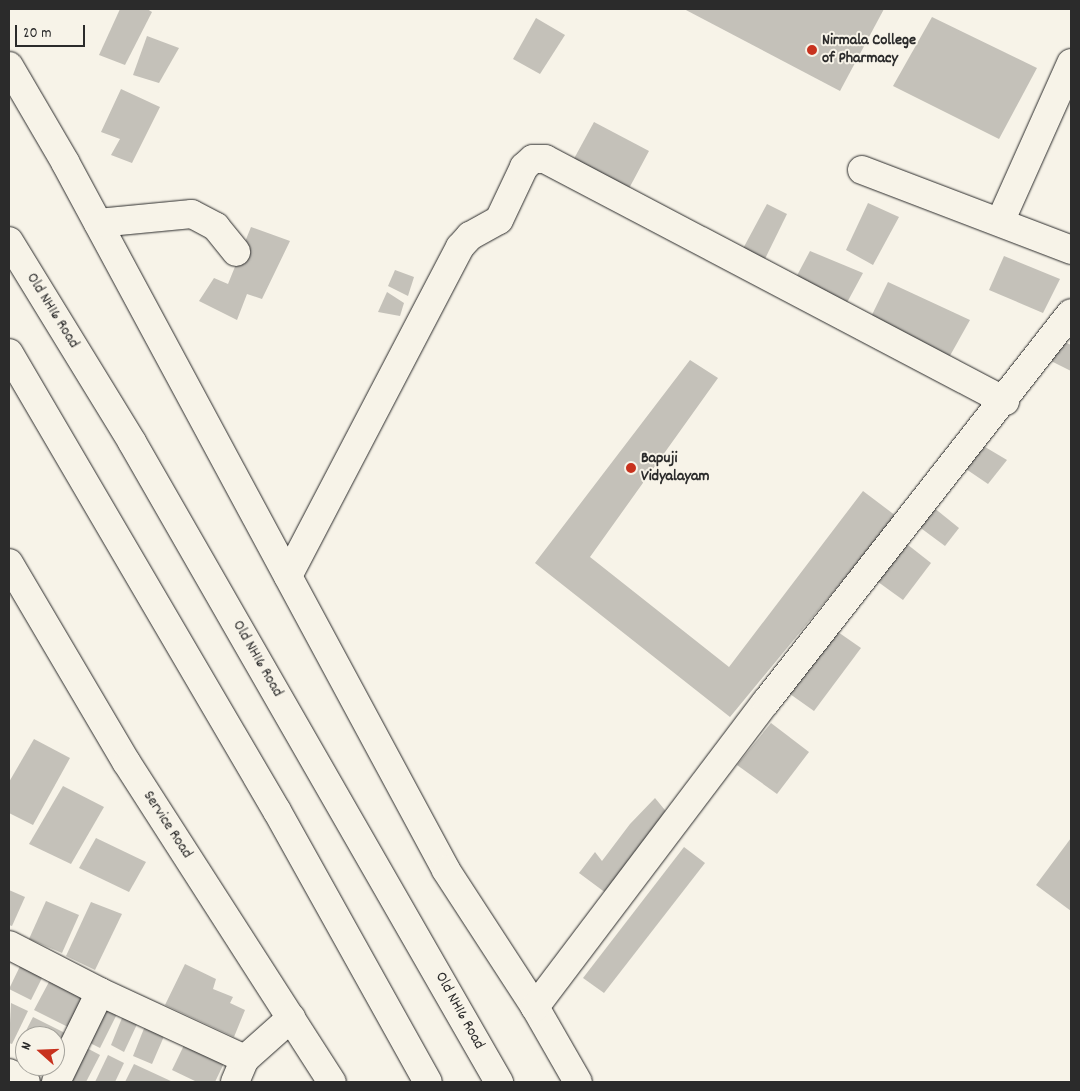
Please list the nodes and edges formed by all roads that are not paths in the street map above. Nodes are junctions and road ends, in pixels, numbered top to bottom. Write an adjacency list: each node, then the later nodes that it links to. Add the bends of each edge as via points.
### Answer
1 (1071, 63): 4 (street)
2 (9, 66): 5 (street)
3 (862, 170): 4 (street)
4 (1000, 222): 7 (street)
5 (98, 223): 8 (street, via 192,214 216,227); 13 (street)
6 (9, 241): 24 (street, Old NH16 Road, via 132,442)
7 (1071, 250)
8 (236, 252)
9 (1071, 313): 11 (street)
10 (9, 353): 23 (street, via 277,811)
11 (1005, 401): 13 (street, via 545,159 533,159 524,167 499,220 470,236 460,247); 16 (street, via 766,702)
12 (9, 564): 17 (street, Service Road, via 127,763)
13 (288, 576): 16 (street, via 446,870)
14 (9, 945): 15 (street)
15 (100, 992): 18 (street); 21 (street)
16 (534, 1007): 25 (street)
17 (291, 1018): 18 (street); 22 (street, Service Road)
18 (240, 1071)
19 (9, 1073): 20 (street)
20 (26, 1082)
21 (56, 1082)
22 (332, 1082)
23 (428, 1082)
24 (499, 1082)
25 (578, 1082)

